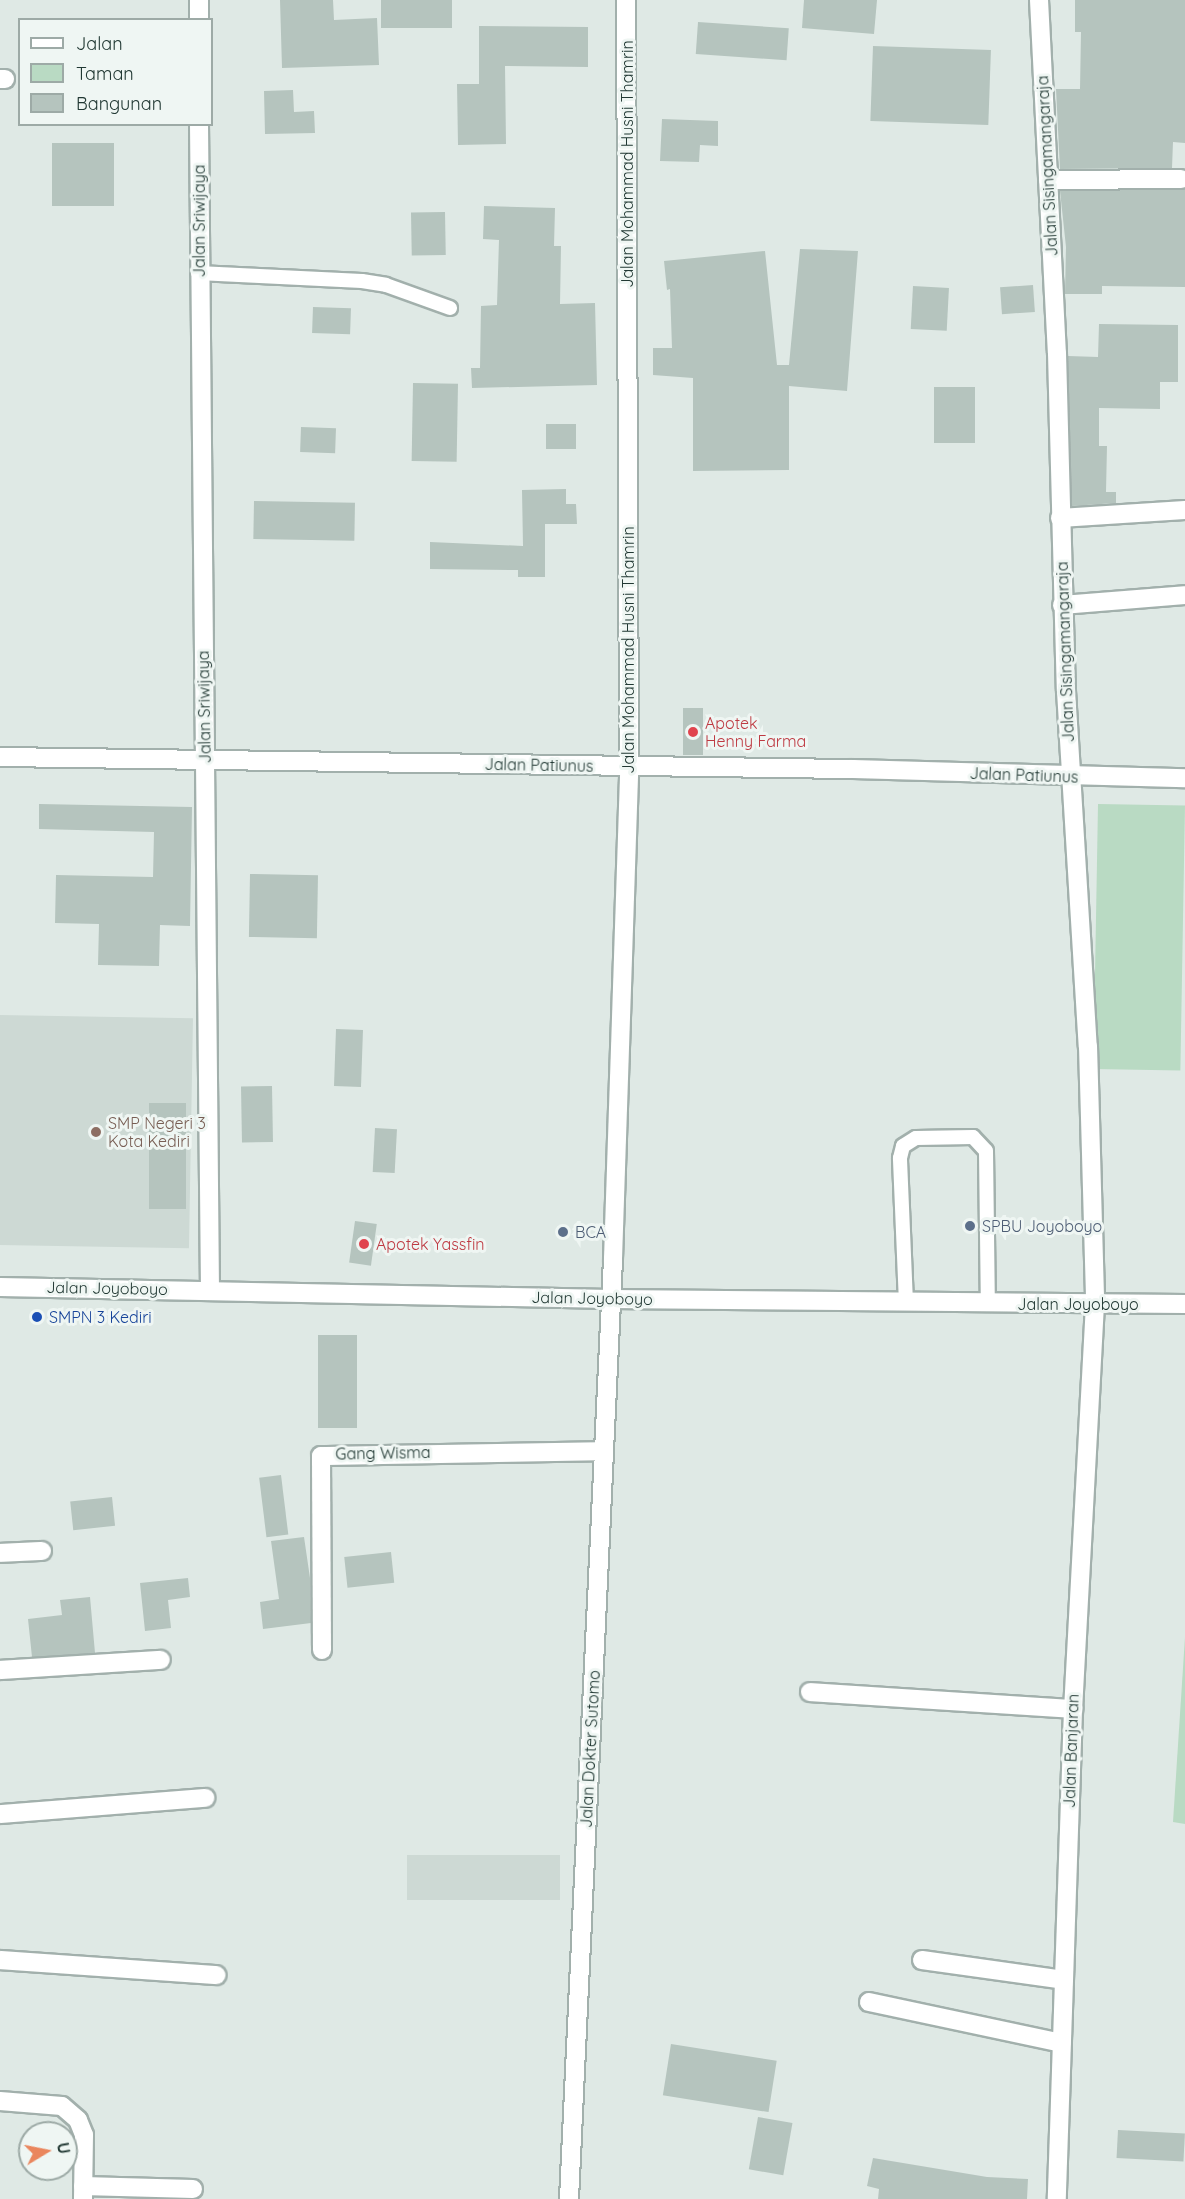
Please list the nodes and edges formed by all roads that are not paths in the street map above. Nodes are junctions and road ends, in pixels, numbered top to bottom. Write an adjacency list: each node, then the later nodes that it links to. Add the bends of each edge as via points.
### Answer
1 (199, 0): 4 (street)
2 (626, 0): 16 (street, Jalan Mohammad Husni Thamrin)
3 (1039, 0): 7 (street, Jalan Sisingamangaraja)
4 (199, 18)
5 (200, 126): 8 (street, Jalan Sriwijaya)
6 (1181, 179): 7 (street)
7 (1048, 180): 11 (street, Jalan Sisingamangaraja)
8 (198, 273): 9 (lane, via 362,281 386,285); 15 (street, Jalan Sriwijaya)
9 (450, 308)
10 (1185, 510): 11 (street)
11 (1060, 518): 13 (street, Jalan Sisingamangaraja)
12 (1185, 595): 13 (street)
13 (1062, 604): 17 (street, Jalan Sisingamangaraja)
14 (0, 757): 15 (street, Jalan Patiunus)
15 (204, 759): 16 (street, Jalan Patiunus); 20 (street, Jalan Sriwijaya)
16 (629, 767): 17 (street, Jalan Patiunus); 21 (street, Jalan Mohammad Husni Thamrin)
17 (1071, 776): 18 (street, Jalan Patiunus); 24 (street, Jalan Sisingamangaraja, via 1088,1046)
18 (1185, 778)
19 (0, 1287): 20 (street, Jalan Joyoboyo)
20 (210, 1289): 21 (street, Jalan Joyoboyo)
21 (611, 1299): 22 (street, Jalan Joyoboyo); 26 (street, Jalan Dokter Sutomo)
22 (906, 1303): 23 (street, Jalan Joyoboyo); 23 (lane, via 900,1158 903,1146 916,1138 973,1137 986,1151)
23 (988, 1304): 24 (street, Jalan Joyoboyo)
24 (1095, 1304): 25 (street, Jalan Joyoboyo); 33 (street, Jalan Banjaran)
25 (1185, 1304)
26 (603, 1451): 29 (street, Gang Wisma, via 321,1456); 45 (street, Jalan Dokter Sutomo)
27 (42, 1551): 28 (street)
28 (0, 1552)
29 (322, 1650)
30 (161, 1660): 31 (street)
31 (0, 1670)
32 (810, 1692): 33 (street)
33 (1072, 1709): 39 (street, Jalan Banjaran)
34 (205, 1798): 35 (street)
35 (0, 1814)
36 (0, 1959): 38 (street)
37 (922, 1960): 39 (street)
38 (216, 1975)
39 (1064, 1980): 41 (street, Jalan Banjaran)
40 (869, 2002): 41 (street)
41 (1062, 2043): 46 (street, Jalan Banjaran)
42 (0, 2101): 44 (street, via 46,2103 70,2111 84,2135)
43 (193, 2189): 44 (street)
44 (83, 2193)
45 (569, 2199)
46 (1057, 2199)

